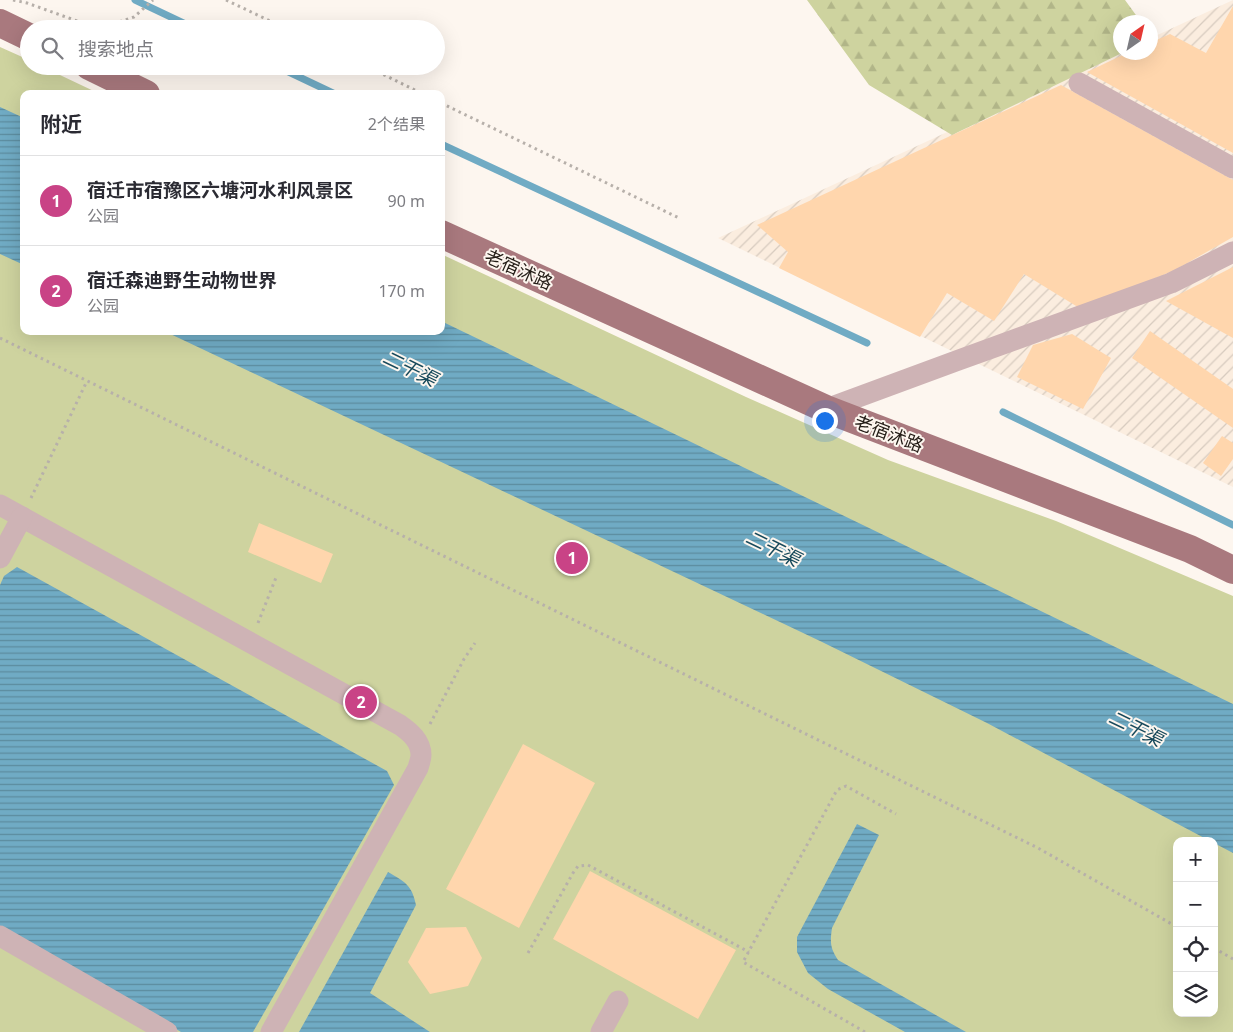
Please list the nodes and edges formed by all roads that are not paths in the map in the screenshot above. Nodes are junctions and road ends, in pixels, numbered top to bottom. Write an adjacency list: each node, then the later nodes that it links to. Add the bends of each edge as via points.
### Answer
1 (0, 23): 2 (main road)
2 (20, 33)
3 (107, 75): 5 (main road)
4 (1079, 83): 6 (lane)
5 (138, 90)
6 (1233, 168)
7 (445, 236): 9 (main road, 老宿沭路)
8 (1233, 252): 9 (lane, via 1170,284)
9 (826, 409): 13 (main road, 老宿沭路, via 1190,549)
10 (0, 505): 11 (lane)
11 (22, 517): 12 (lane); 17 (lane, via 400,725 413,735 419,745 418,768)
12 (0, 558)
13 (1233, 570)
14 (0, 936): 16 (lane)
15 (618, 1001): 18 (lane)
16 (168, 1032)
17 (271, 1032)
18 (602, 1032)

